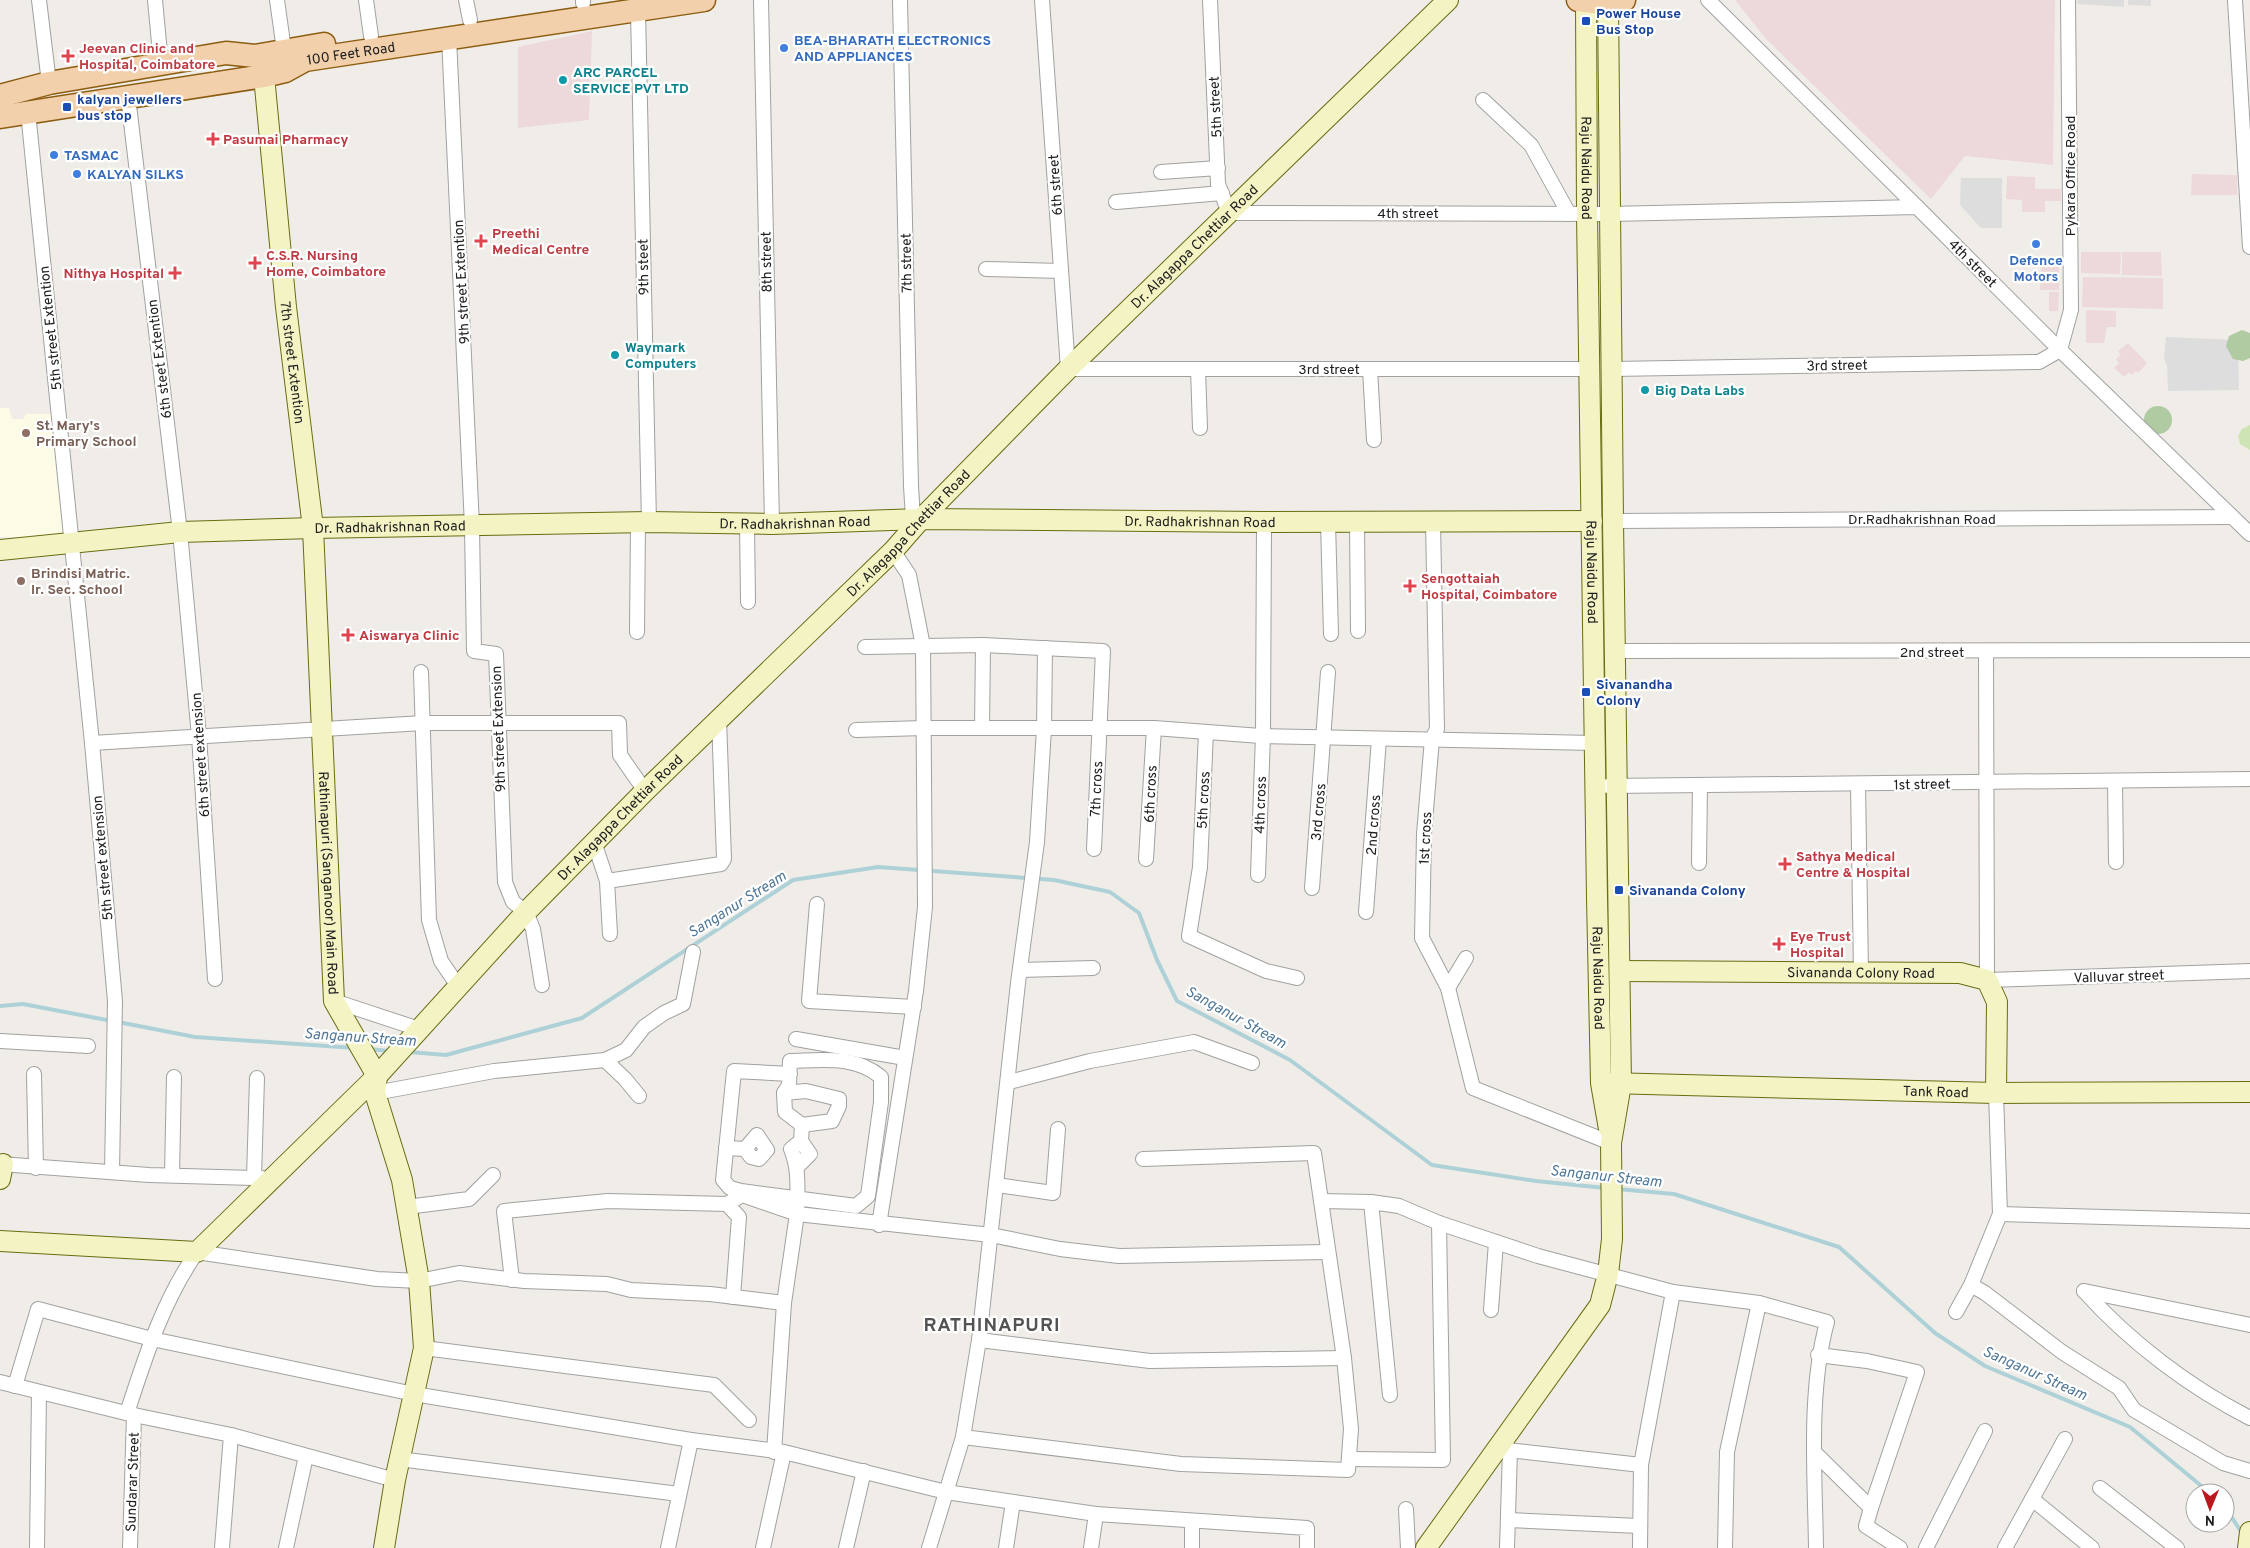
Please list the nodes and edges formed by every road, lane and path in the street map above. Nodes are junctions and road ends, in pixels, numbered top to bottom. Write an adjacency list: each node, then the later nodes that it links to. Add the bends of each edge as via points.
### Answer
1 (40, 0): 23 (street)
2 (155, 0): 21 (street)
3 (277, 0): 20 (street)
4 (366, 0): 18 (street)
5 (704, 0): 17 (main road, 100 Feet Road)
6 (761, 0): 59 (street, 8th street)
7 (900, 0): 50 (street, 7th street, via 911,486 913,518)
8 (1042, 0): 40 (street, 6th street)
9 (1210, 0): 30 (street, 5th street)
10 (1448, 0): 35 (street, Dr. Alagappa Chettiar Road)
11 (1708, 0): 34 (street, 4th street)
12 (2068, 0): 41 (street, Pykara Office Road, via 2071,310)
13 (2235, 0): 38 (street)
14 (590, 1): 16 (main road, 100 Feet Road)
15 (1599, 1): 36 (street, Raju Naidu Road); 37 (street, Raju Naidu Road)
16 (468, 10): 18 (main road, 100 Feet Road)
17 (638, 11): 19 (main road, 100 Feet Road); 52 (street, 9th steet)
18 (371, 36): 20 (main road, 100 Feet Road)
19 (449, 38): 22 (main road, 100 Feet Road, via 305,60 285,71); 60 (street, 9th street Extention)
20 (284, 50): 22 (main road, 100 Feet Road)
21 (161, 64): 22 (main road, 100 Feet Road, via 226,53); 23 (main road, 100 Feet Road)
22 (260, 66): 23 (main road, via 82,94); 23 (main road, via 230,60); 25 (main road, 100 Feet Road); 61 (street, 7th street Extention)
23 (54, 89): 24 (main road, 100 Feet Road); 27 (main road)
24 (0, 96)
25 (128, 97): 28 (main road, 100 Feet Road); 62 (street, 6th steet Extention)
26 (1483, 100): 36 (street, via 1531,145)
27 (0, 106)
28 (28, 112): 29 (main road, 100 Feet Road); 64 (street, 5th street Extention)
29 (0, 117)
30 (1218, 168): 31 (street); 32 (street, 5th street, via 1218,184)
31 (1160, 172)
32 (1222, 193): 33 (street); 35 (street, 5th street)
33 (1116, 202)
34 (1917, 207): 37 (street); 41 (street, 4th street)
35 (1229, 213): 36 (street, 4th street); 42 (street, Dr. Alagappa Chettiar Road)
36 (1578, 214): 37 (street, 4th street); 45 (street, Raju Naidu Road)
37 (1610, 214): 46 (street, Raju Naidu Road)
38 (2250, 247)
39 (986, 269): 40 (street)
40 (1061, 271): 42 (street, 6th street)
41 (2060, 350): 46 (street, 3rd street, via 2039,362); 49 (street, 4th street)
42 (1068, 369): 43 (street, 3rd street); 50 (street, Dr. Alagappa Chettiar Road)
43 (1198, 369): 44 (street, 3rd street); 47 (street)
44 (1370, 369): 45 (street, 3rd street); 48 (street)
45 (1590, 369): 57 (street, Raju Naidu Road)
46 (1612, 369): 51 (street, Raju Naidu Road)
47 (1200, 428)
48 (1374, 440)
49 (2231, 517): 51 (street, Dr.Radhakrishnan Road); 63 (street, 4th street)
50 (921, 519): 53 (street, Dr. Radhakrishnan Road); 59 (street, Dr. Radhakrishnan Road); 66 (street, Dr. Alagappa Chettiar Road)
51 (1613, 521): 76 (street, Raju Naidu Road)
52 (643, 522): 58 (street, Dr. Radhakrishnan Road); 60 (street, Dr. Radhakrishnan Road); 69 (street, 9th steet)
53 (1264, 522): 54 (street, Dr. Radhakrishnan Road); 91 (street, 4th cross)
54 (1328, 522): 55 (street, Dr. Radhakrishnan Road); 70 (street)
55 (1357, 522): 56 (street, Dr. Radhakrishnan Road); 68 (street)
56 (1433, 522): 57 (street, Dr. Radhakrishnan Road); 94 (street, 1st cross, via 1437,728)
57 (1592, 522): 96 (street, Raju Naidu Road)
58 (747, 523): 59 (street, Dr. Radhakrishnan Road); 67 (street)
59 (772, 524)
60 (472, 526): 61 (street, Dr. Radhakrishnan Road); 82 (street, 9th street Extension, via 474,651 496,654)
61 (313, 528): 62 (street, Dr. Radhakrishnan Road); 83 (street, Rathinapuri (Sanganoor) Main Road)
62 (180, 532): 64 (street, Dr. Radhakrishnan Road); 92 (street, 6th street extension)
63 (2250, 534)
64 (72, 544): 65 (street, Dr. Radhakrishnan Road); 97 (street, 5th street extension)
65 (0, 550)
66 (892, 551): 72 (street, via 909,575); 80 (street, Dr. Alagappa Chettiar Road)
67 (748, 602)
68 (1358, 631)
69 (637, 632)
70 (1331, 634)
71 (983, 645): 72 (street); 74 (street); 85 (street)
72 (923, 646): 73 (street); 84 (street)
73 (865, 647)
74 (1045, 648): 87 (street); 88 (street, 7th cross, via 1103,651)
75 (2250, 650): 77 (street, 2nd street)
76 (1615, 651): 77 (street, 2nd street); 104 (street, Raju Naidu Road)
77 (1986, 652): 100 (street)
78 (421, 672): 81 (street)
79 (1328, 672): 93 (street, 3rd cross)
80 (719, 719): 105 (street, Dr. Alagappa Chettiar Road); 112 (street, via 724,859 721,864)
81 (423, 723): 82 (street); 83 (street); 129 (street, via 429,920 442,961)
82 (497, 724): 105 (street, via 619,723 620,755); 115 (street, 9th street Extension, via 505,882 514,902)
83 (322, 728): 92 (street); 132 (street, Rathinapuri (Sanganoor) Main Road)
84 (924, 728): 85 (street); 89 (street); 131 (street, via 925,907)
85 (982, 728): 87 (street)
86 (1154, 728): 88 (street); 90 (street); 108 (street, 6th cross)
87 (1044, 729): 88 (street); 121 (street, via 1035,856)
88 (1099, 729): 107 (street, 7th cross)
89 (856, 730)
90 (1206, 732): 91 (street); 125 (street, 5th cross, via 1200,867 1188,936 1266,971)
91 (1263, 735): 93 (street); 111 (street, 4th cross)
92 (199, 736): 97 (street); 126 (street, 6th street extension)
93 (1324, 737): 95 (street); 113 (street, 3rd cross)
94 (1432, 738): 95 (street); 96 (street); 130 (street, 1st cross, via 1424,834 1422,938)
95 (1379, 739): 116 (street, 2nd cross)
96 (1594, 742): 101 (street, Raju Naidu Road)
97 (92, 743): 160 (street, 5th street extension, via 115,1005)
98 (2250, 779): 99 (street, 1st street)
99 (2115, 781): 100 (street, 1st street); 109 (street)
100 (1988, 783): 103 (street, 1st street); 127 (street)
101 (1594, 785): 104 (street, 1st street); 146 (street, Raju Naidu Road)
102 (1700, 785): 103 (street, 1st street); 104 (street, 1st street); 110 (street)
103 (1858, 785): 124 (street)
104 (1616, 786): 122 (street, Raju Naidu Road)
105 (645, 791): 106 (street, Dr. Alagappa Chettiar Road)
106 (594, 842): 112 (street); 115 (street, Dr. Alagappa Chettiar Road)
107 (1094, 849)
108 (1146, 859)
109 (2116, 862)
110 (1699, 863)
111 (1258, 875)
112 (607, 881): 117 (street)
113 (1312, 888)
114 (817, 904): 131 (street, via 809,1000)
115 (526, 912): 128 (street, via 533,929); 129 (street, Dr. Alagappa Chettiar Road)
116 (1366, 912)
117 (610, 934)
118 (693, 952): 138 (street, via 683,1004 644,1027 626,1050)
119 (1466, 958): 130 (street)
120 (1093, 968): 121 (street)
121 (1020, 970): 145 (street)
122 (1620, 970): 124 (street, Sivananda Colony Road); 147 (street, Raju Naidu Road)
123 (2250, 971): 127 (street, Valluvar street)
124 (1861, 972): 127 (street, Sivananda Colony Road, via 1960,973)
125 (1297, 978)
126 (215, 979)
127 (1988, 980): 150 (street, via 1997,1002)
128 (542, 985)
129 (458, 986): 133 (street, Dr. Alagappa Chettiar Road)
130 (1448, 988): 154 (street, via 1473,1088)
131 (914, 1007): 137 (street)
132 (339, 1008): 133 (street); 144 (street, Rathinapuri (Sanganoor) Main Road)
133 (417, 1031): 144 (street, Dr. Alagappa Chettiar Road)
134 (796, 1039): 137 (street)
135 (0, 1041): 136 (street)
136 (88, 1046)
137 (905, 1058): 174 (street)
138 (605, 1060): 144 (street); 151 (street)
139 (1252, 1063): 145 (street, via 1194,1042 1090,1061)
140 (34, 1074): 158 (street)
141 (790, 1074): 149 (street); 155 (street, via 734,1071); 165 (street, via 790,1061 845,1060 871,1068 881,1077 881,1102 868,1196 856,1206)
142 (174, 1077): 161 (street)
143 (257, 1078): 163 (street)
144 (374, 1079): 163 (street, Dr. Alagappa Chettiar Road); 169 (street, Rathinapuri (Sanganoor) Main Road, via 402,1180)
145 (1009, 1082): 164 (street)
146 (1601, 1083): 147 (street, Tank Road); 154 (street, Raju Naidu Road)
147 (1622, 1084): 150 (street, Tank Road); 154 (street, Raju Naidu Road)
148 (2250, 1092): 150 (street, Tank Road)
149 (784, 1093): 152 (street, via 785,1112); 152 (street, via 806,1091 838,1098 839,1106 832,1121)
150 (1996, 1093): 171 (street)
151 (639, 1096)
152 (802, 1125): 165 (street, via 800,1141 791,1149 798,1166)
153 (1058, 1129): 164 (street, via 1054,1193)
154 (1611, 1143): 180 (street, via 1612,1239)
155 (726, 1148): 156 (street); 165 (street, via 723,1180 730,1188)
156 (745, 1149)
157 (1142, 1159): 166 (street, via 1314,1153)
158 (36, 1168): 159 (street); 160 (street)
159 (1, 1169)
160 (112, 1172): 161 (street)
161 (172, 1175): 163 (street)
162 (493, 1175): 169 (street, via 469,1199)
163 (263, 1178): 178 (street, Dr. Alagappa Chettiar Road)
164 (997, 1185): 175 (street)
165 (797, 1197): 170 (street)
166 (1321, 1201): 167 (street); 179 (street)
167 (1371, 1202): 173 (street, via 1399,1206); 200 (street)
168 (727, 1204): 170 (street, via 742,1195); 181 (street, via 608,1201 504,1210); 185 (street, via 739,1217)
169 (406, 1207): 182 (street, Rathinapuri (Sanganoor) Main Road)
170 (796, 1214): 174 (street); 186 (street)
171 (2000, 1214): 172 (street); 183 (street)
172 (2250, 1221)
173 (1439, 1223): 177 (street); 214 (street, via 1443,1460)
174 (879, 1225): 175 (street)
175 (991, 1235): 179 (street, via 1060,1249 1119,1256); 192 (street)
176 (0, 1241): 178 (street)
177 (1496, 1242): 180 (street); 188 (street)
178 (197, 1252): 182 (street, via 377,1279); 191 (street, Sundarar Street)
179 (1328, 1252): 195 (street)
180 (1608, 1274): 184 (street); 209 (street, via 1600,1305)
181 (512, 1280): 182 (street, via 459,1273); 185 (street, via 607,1284 632,1290)
182 (419, 1281): 193 (street, Rathinapuri (Sanganoor) Main Road)
183 (1971, 1285): 189 (street); 217 (street, via 2062,1352 2119,1388 2134,1410 2223,1462)
184 (1673, 1292): 187 (street); 215 (street)
185 (733, 1297): 186 (street)
186 (784, 1303): 210 (street)
187 (1759, 1303): 194 (street, via 1826,1322); 248 (street, via 1727,1452)
188 (1491, 1310)
189 (1956, 1312)
190 (2250, 1325): 202 (street, via 2084,1291 2104,1313 2160,1360 2218,1402)
191 (152, 1338): 197 (street, via 38,1309); 199 (street); 201 (street, Sundarar Street)
192 (979, 1340): 195 (street, via 1150,1361); 206 (street)
193 (424, 1348): 199 (street, Rathinapuri (Sanganoor) Main Road); 203 (street, via 714,1386)
194 (1818, 1355): 211 (street); 224 (street, via 1917,1372)
195 (1344, 1358): 214 (street, via 1352,1429)
196 (0, 1382): 197 (street)
197 (16, 1386): 198 (street)
198 (39, 1392): 201 (street); 231 (street)
199 (414, 1394): 208 (street); 213 (street, Rathinapuri (Sanganoor) Main Road)
200 (1390, 1395)
201 (130, 1414): 205 (street); 232 (street, Sundarar Street)
202 (2250, 1418)
203 (750, 1420)
204 (1985, 1430): 251 (street)
205 (231, 1435): 212 (street); 233 (street)
206 (963, 1437): 214 (street, via 1181,1464 1348,1470); 220 (street)
207 (2065, 1439): 222 (street)
208 (691, 1440): 210 (street); 221 (street)
209 (1505, 1450): 215 (street); 227 (street); 245 (street)
210 (779, 1452): 216 (street); 237 (street)
211 (1814, 1452): 224 (street); 249 (street)
212 (306, 1456): 218 (street); 234 (street)
213 (399, 1459): 218 (street, Rathinapuri (Sanganoor) Main Road); 221 (street)
214 (1350, 1459)
215 (1641, 1465): 229 (street)
216 (864, 1471): 220 (street); 238 (street)
217 (2250, 1471)
218 (395, 1480): 235 (street, Rathinapuri (Sanganoor) Main Road)
219 (2100, 1488): 254 (street)
220 (946, 1492): 223 (street); 239 (street)
221 (679, 1494): 236 (street)
222 (2032, 1499): 252 (street); 253 (street)
223 (1013, 1502): 226 (street); 240 (street)
224 (1871, 1508): 250 (street, via 1866,1526)
225 (1406, 1510): 244 (street)
226 (1096, 1514): 228 (street); 241 (street)
227 (1508, 1520): 229 (street); 246 (street)
228 (1192, 1522): 242 (street); 243 (street, via 1307,1528)
229 (1639, 1526): 247 (street)
230 (2250, 1532): 255 (street)
231 (37, 1548)
232 (130, 1548)
233 (222, 1548)
234 (286, 1548)
235 (384, 1548)
236 (668, 1548)
237 (763, 1548)
238 (846, 1548)
239 (930, 1548)
240 (1006, 1548)
241 (1091, 1548)
242 (1192, 1548)
243 (1307, 1548)
244 (1408, 1548)
245 (1426, 1548)
246 (1507, 1548)
247 (1640, 1548)
248 (1725, 1548)
249 (1816, 1548)
250 (1900, 1548)
251 (1926, 1548)
252 (2005, 1548)
253 (2092, 1548)
254 (2177, 1548)
255 (2248, 1548)

